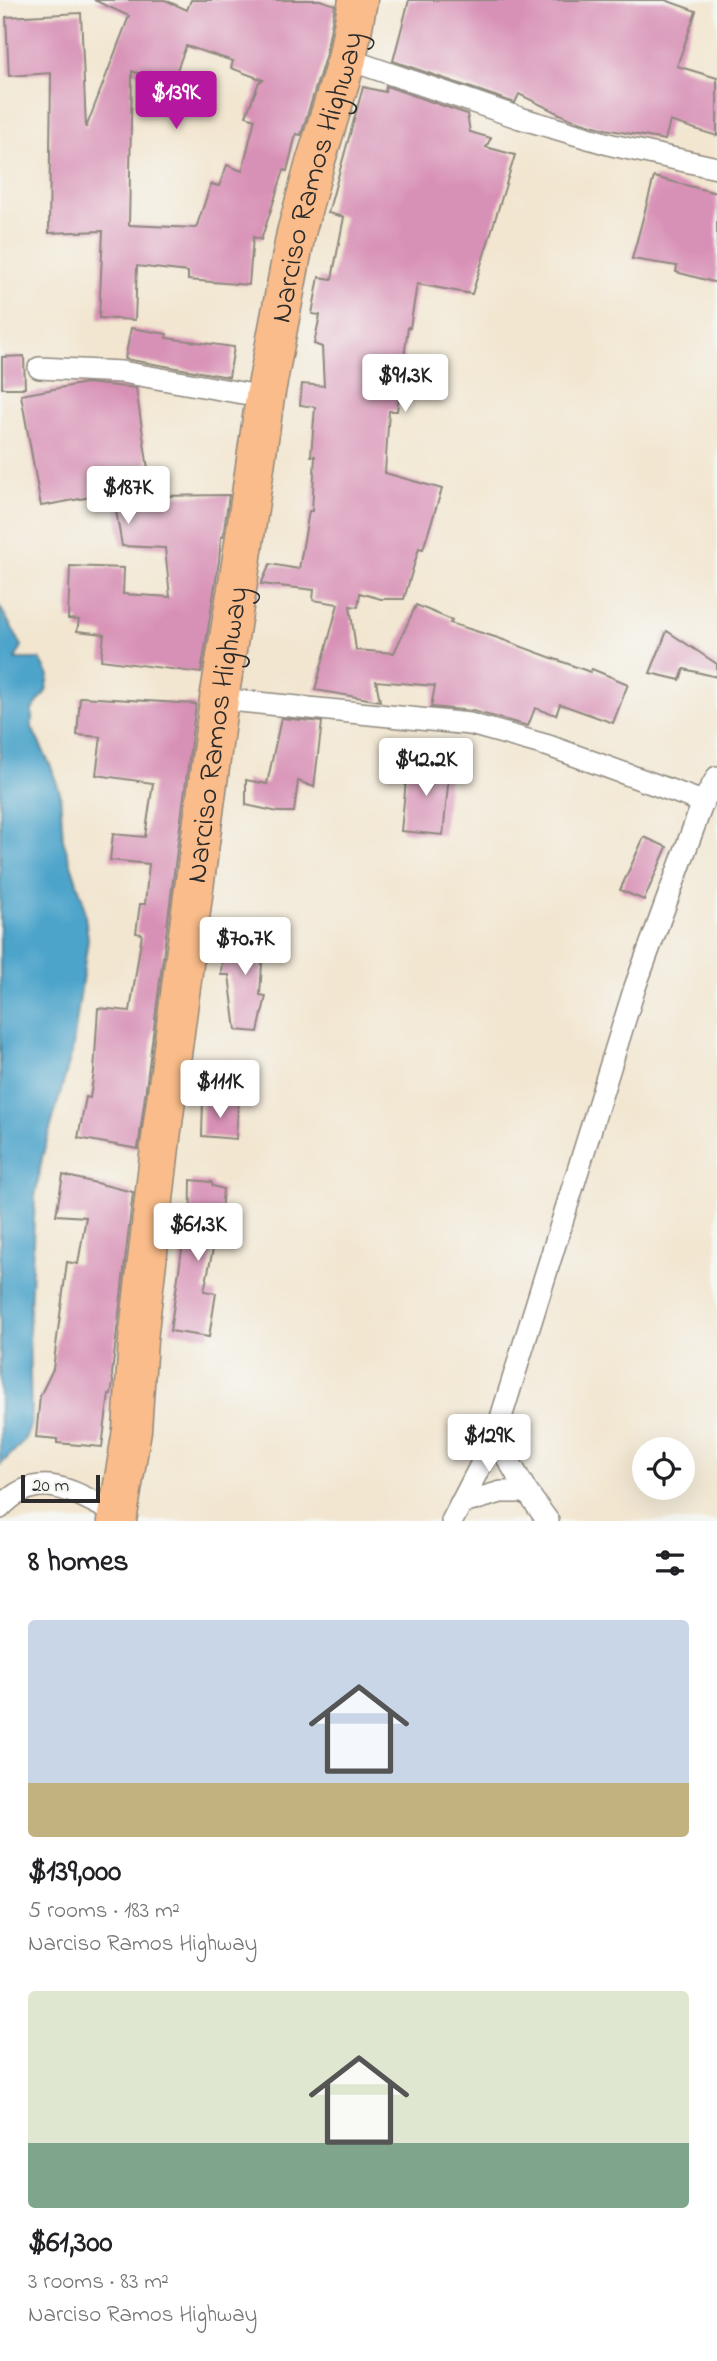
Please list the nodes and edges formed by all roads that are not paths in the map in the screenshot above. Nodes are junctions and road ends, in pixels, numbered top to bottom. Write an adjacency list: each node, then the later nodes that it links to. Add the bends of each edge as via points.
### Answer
1 (358, 0): 2 (highway, Narciso Ramos Highway)
2 (347, 59): 3 (street, via 520,118 612,145); 5 (highway, Narciso Ramos Highway, via 296,233)
3 (717, 168)
4 (39, 368): 5 (street, via 122,372)
5 (265, 397): 6 (highway, Narciso Ramos Highway)
6 (219, 699): 8 (street, via 470,724 549,746); 13 (highway, Narciso Ramos Highway, via 161,1138 132,1430)
7 (717, 777): 8 (street)
8 (703, 802): 9 (street, via 635,987)
9 (495, 1437): 10 (street); 12 (street)
10 (527, 1492): 12 (street, via 501,1492); 14 (street)
11 (0, 1508): 13 (street, via 25,1488 45,1484 60,1486)
12 (456, 1513)
13 (118, 1518)
14 (548, 1521)

